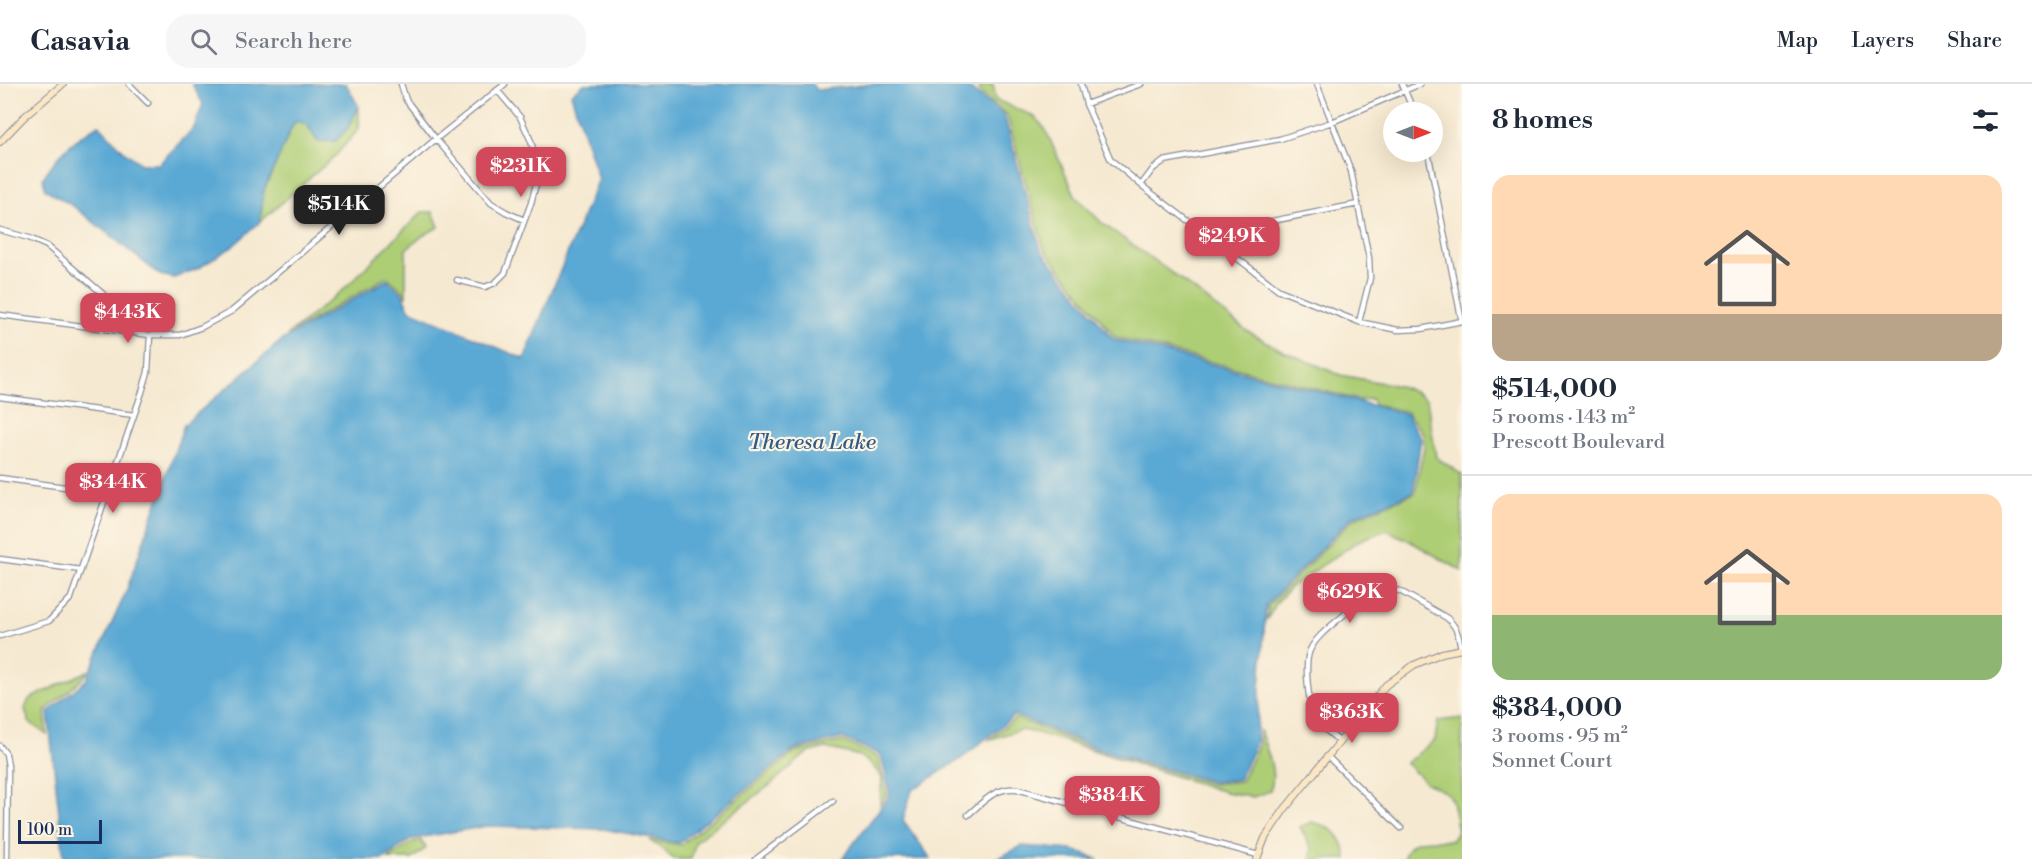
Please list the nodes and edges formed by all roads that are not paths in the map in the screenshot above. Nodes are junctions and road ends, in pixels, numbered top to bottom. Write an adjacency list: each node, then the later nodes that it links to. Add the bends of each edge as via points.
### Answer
1 (63, 84): 17 (street)
2 (129, 84): 13 (street)
3 (402, 84): 16 (street, via 406,100)
4 (505, 84): 10 (street)
5 (1081, 84): 14 (street)
6 (1141, 84): 14 (street)
7 (1317, 84): 15 (street)
8 (1402, 84): 11 (street)
9 (1420, 84): 11 (street)
10 (497, 90): 16 (street); 21 (street, via 520,117 536,161 536,184)
11 (1404, 90): 12 (street); 15 (street)
12 (1409, 102)
13 (148, 104)
14 (1086, 104): 19 (street, via 1111,160)
15 (1332, 122): 19 (street, via 1280,139 1164,161); 20 (street, via 1351,171)
16 (436, 139): 21 (street, via 491,203); 29 (street, via 232,311 180,335)
17 (0, 142)
18 (1430, 162): 26 (street)
19 (1141, 185): 23 (street)
20 (1358, 204): 23 (street, via 1247,226); 27 (street, via 1370,278)
21 (524, 220): 24 (street, via 505,273 495,283 485,287)
22 (0, 230): 28 (street, via 47,246 103,294 109,306)
23 (1225, 248): 27 (street, via 1279,290)
24 (457, 280)
25 (0, 315): 28 (street)
26 (1462, 321): 27 (street, via 1398,330)
27 (1359, 322)
28 (108, 330): 29 (street)
29 (150, 336): 31 (street, via 148,372)
30 (0, 397): 31 (street)
31 (134, 415): 33 (street)
32 (0, 478): 33 (street)
33 (108, 492): 35 (street)
34 (0, 559): 35 (street)
35 (81, 570): 36 (street, via 71,598 49,621)
36 (0, 636)
37 (1462, 649): 38 (street, via 1414,665 1386,685); 38 (street, via 1454,624 1400,591 1381,591 1359,602 1322,633 1309,650 1313,714)
38 (1339, 741): 40 (street)
39 (0, 746): 44 (street, via 8,766)
40 (1327, 756): 45 (street); 46 (street, via 1272,827)
41 (832, 801): 48 (street)
42 (968, 815): 46 (street, via 999,790 1017,789)
43 (0, 819): 44 (street)
44 (7, 820): 47 (street)
45 (1401, 828)
46 (1258, 857)
47 (7, 859)
48 (756, 859)

